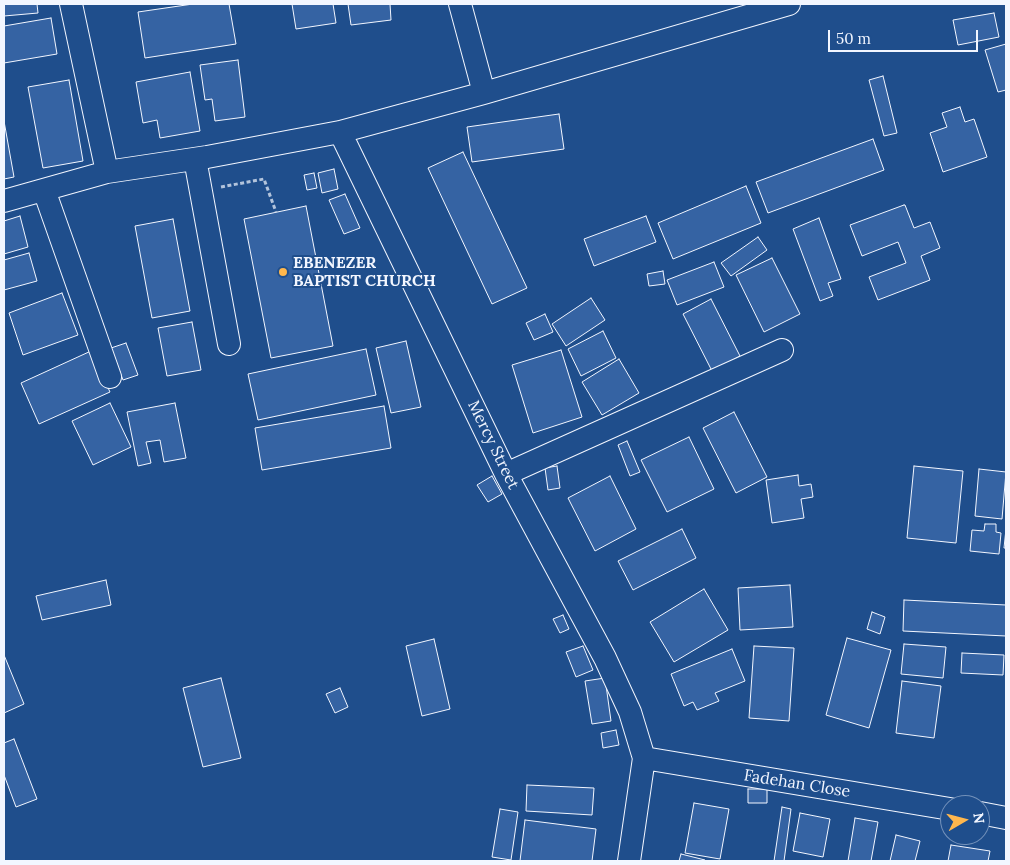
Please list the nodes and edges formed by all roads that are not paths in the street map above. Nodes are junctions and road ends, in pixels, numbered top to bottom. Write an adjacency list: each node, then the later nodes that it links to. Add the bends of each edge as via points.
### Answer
1 (71, 4): 7 (street)
2 (460, 4): 4 (street)
3 (789, 4): 4 (street)
4 (484, 93): 5 (street)
5 (340, 132): 6 (street); 13 (street, Mercy Street)
6 (195, 159): 7 (street); 10 (street)
7 (107, 172): 8 (street)
8 (44, 190): 9 (street); 12 (street)
9 (4, 201)
10 (229, 344)
11 (782, 350): 13 (street)
12 (110, 377)
13 (506, 474): 14 (street, Mercy Street, via 605,658 630,712)
14 (644, 758): 15 (street, Fadehan Close); 18 (street)
15 (940, 807)
16 (990, 816): 17 (street)
17 (1006, 818)
18 (629, 861)

